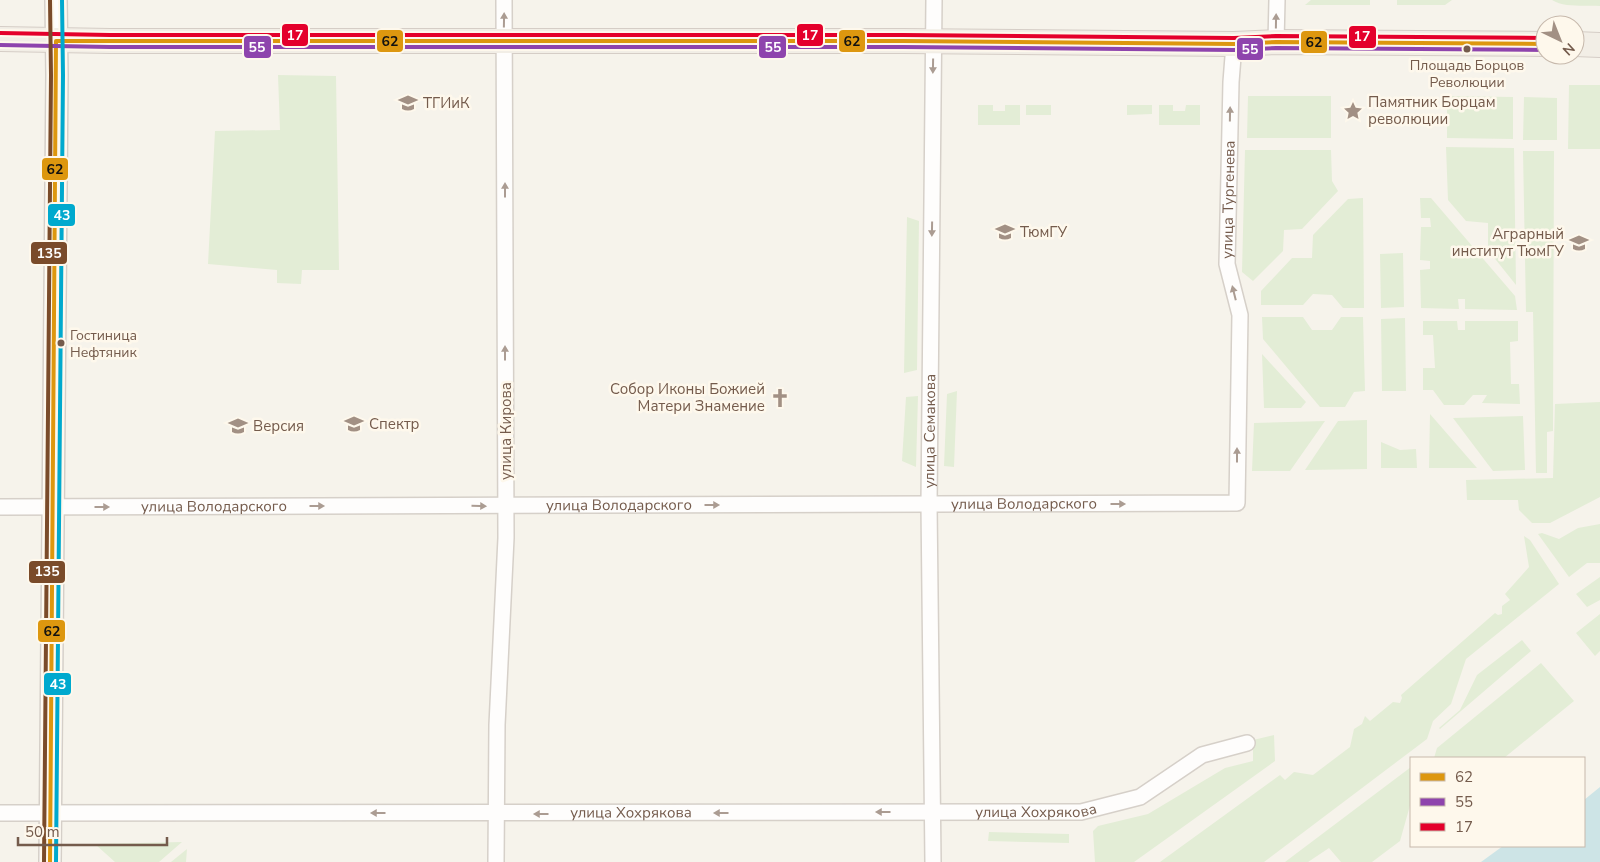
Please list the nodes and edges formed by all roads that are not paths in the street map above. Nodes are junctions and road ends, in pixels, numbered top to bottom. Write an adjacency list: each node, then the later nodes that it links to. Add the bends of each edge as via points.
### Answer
1 (56, 0): 6 (main road)
2 (504, 0): 7 (street, улица Кирова, one-way to 2)
3 (934, 0): 8 (street, улица Семакова)
4 (1277, 0): 9 (street, one-way to 4)
5 (0, 40): 6 (main road)
6 (56, 41): 7 (main road); 17 (main road)
7 (504, 41): 8 (main road); 18 (street, улица Кирова, one-way to 7)
8 (933, 42): 10 (main road); 14 (street, улица Семакова, one-way to 14)
9 (1276, 42): 10 (main road); 11 (main road)
10 (1234, 44): 15 (street, улица Тургенева, one-way to 10, via 1240,315 1227,264)
11 (1535, 44)
12 (1585, 44): 13 (main road)
13 (1600, 45)
14 (929, 504): 15 (street, улица Володарского, one-way to 15); 18 (street, улица Володарского, one-way to 14); 20 (street, улица Семакова)
15 (1237, 504)
16 (0, 506): 17 (street, улица Володарского)
17 (53, 506): 18 (street, улица Володарского, one-way to 18); 22 (main road)
18 (506, 506): 23 (street, улица Кирова)
19 (1247, 743): 20 (street, улица Хохрякова, via 1202,755 1140,797 1081,812)
20 (932, 812): 23 (street, улица Хохрякова, one-way to 23); 26 (street, улица Семакова)
21 (0, 813): 22 (street, улица Хохрякова)
22 (50, 813): 23 (street, улица Хохрякова, one-way to 22); 24 (main road)
23 (496, 814): 25 (street, улица Кирова)
24 (50, 862)
25 (496, 862)
26 (933, 862)

